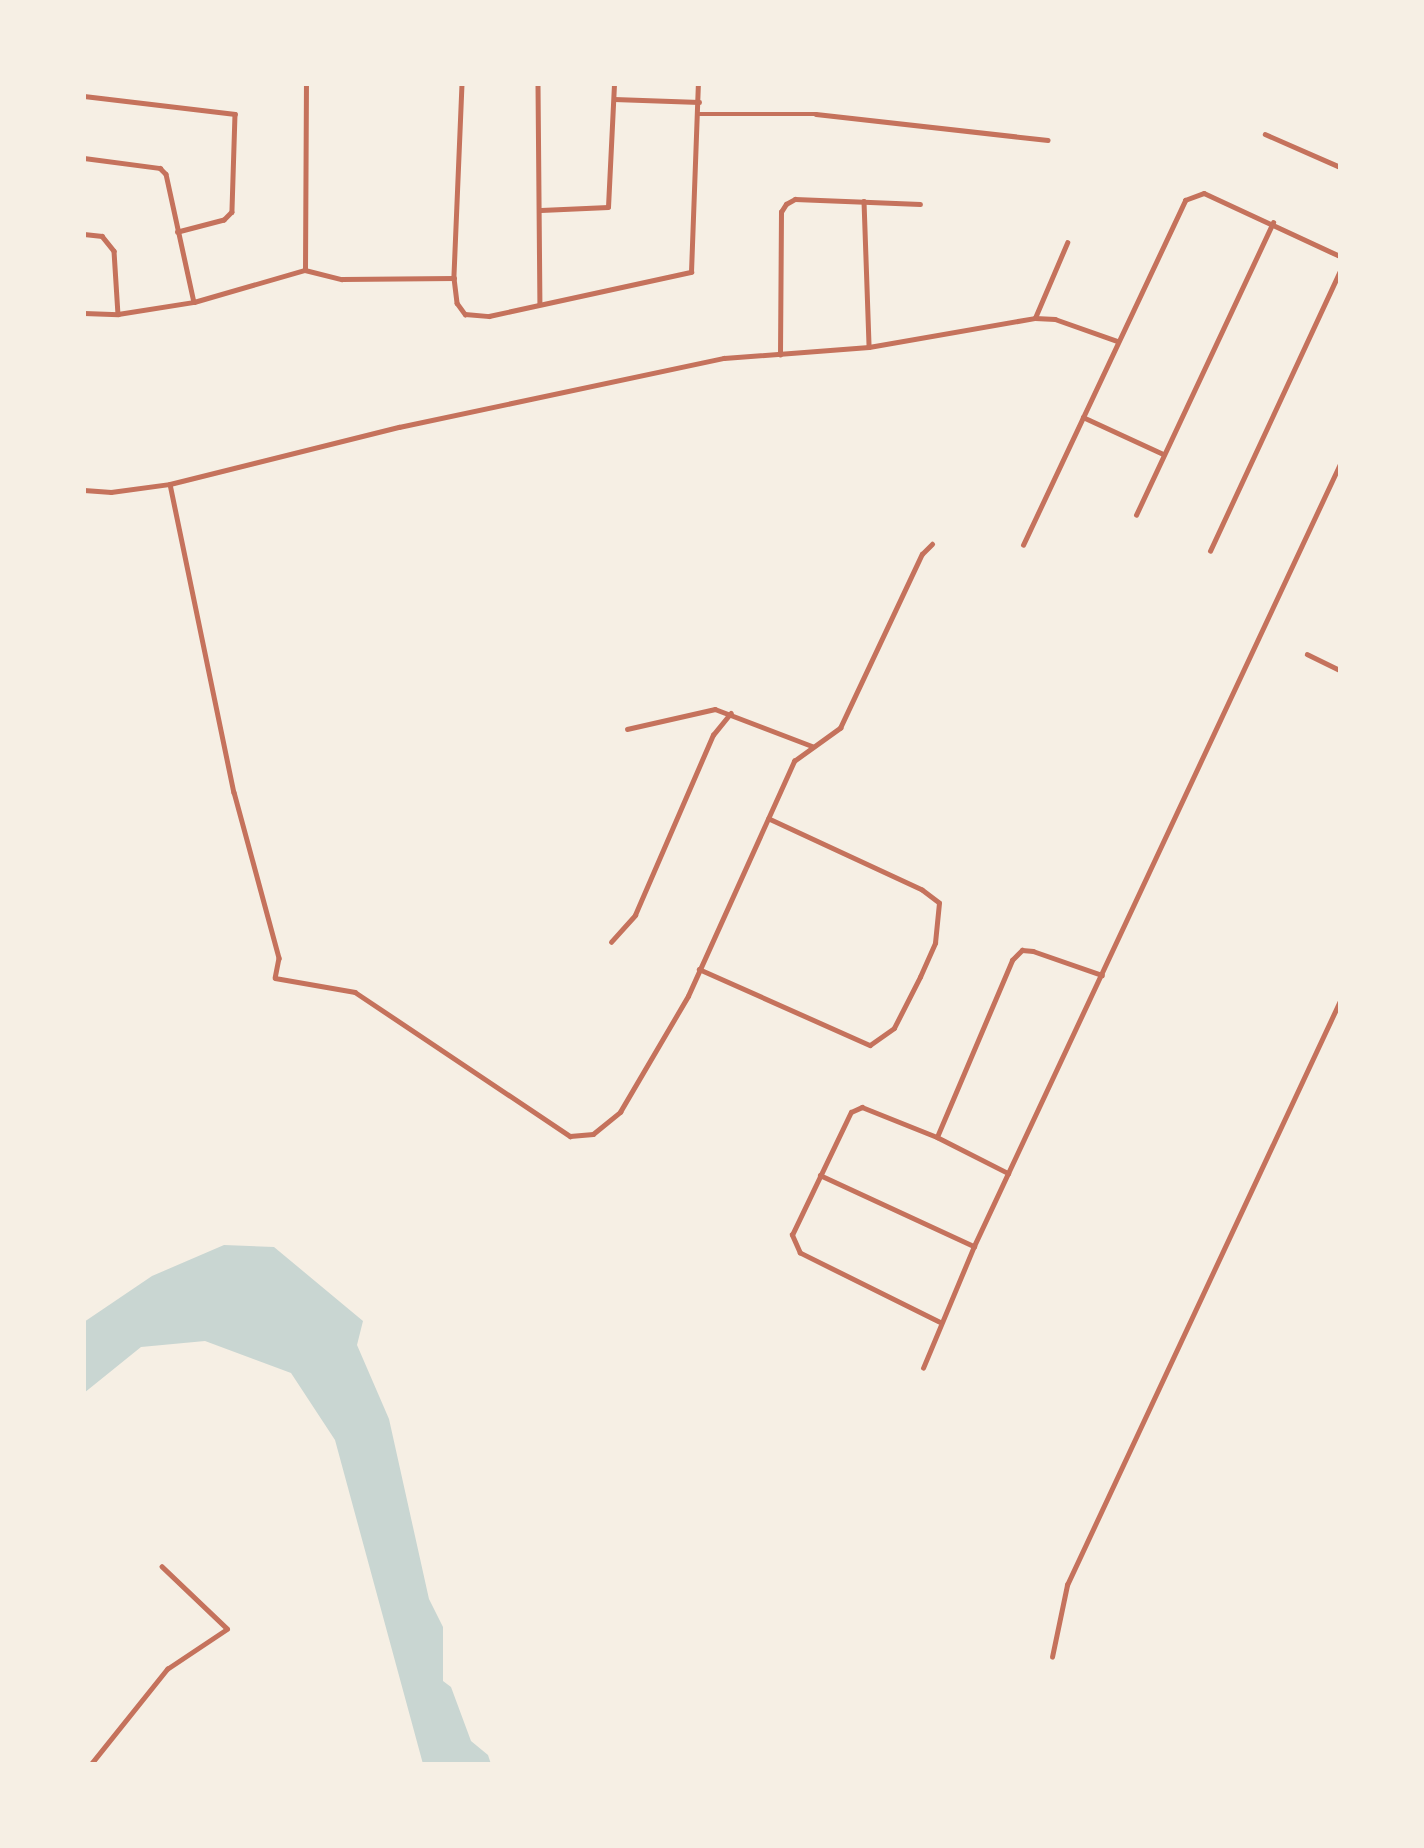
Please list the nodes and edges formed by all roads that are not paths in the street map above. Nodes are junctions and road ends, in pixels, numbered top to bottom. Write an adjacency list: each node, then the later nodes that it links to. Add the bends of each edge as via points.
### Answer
1 (306, 84): 22 (street)
2 (462, 84): 24 (street)
3 (538, 84): 16 (street)
4 (614, 84): 7 (street)
5 (698, 84): 8 (street)
6 (84, 96): 18 (street, via 234,114 232,212 224,220)
7 (614, 99): 8 (street); 16 (street, via 608,206)
8 (699, 102): 9 (street)
9 (699, 114): 11 (street, via 816,114); 26 (street, via 691,272)
10 (1265, 134): 13 (street)
11 (1048, 140)
12 (84, 158): 18 (street, via 160,168 166,174)
13 (1340, 167)
14 (864, 201): 15 (street); 31 (street); 32 (street, via 795,199 781,212)
15 (920, 204)
16 (541, 209): 26 (street)
17 (1273, 223): 21 (street); 30 (street, via 1203,193 1185,200); 34 (street)
18 (178, 232): 25 (street)
19 (84, 233): 28 (street, via 102,236 114,251)
20 (1067, 243): 29 (street)
21 (1340, 256)
22 (305, 270): 24 (street, via 342,278); 25 (street)
23 (1340, 271): 41 (street)
24 (454, 278): 26 (street, via 457,303 465,314 489,316)
25 (194, 302): 28 (street)
26 (540, 304)
27 (84, 313): 28 (street)
28 (118, 314)
29 (1035, 318): 30 (street, via 1055,319); 31 (street)
30 (1117, 341): 33 (street)
31 (869, 347): 32 (street)
32 (780, 355): 36 (street, via 724,359 399,426)
33 (1083, 417): 34 (street); 40 (street)
34 (1163, 454): 38 (street)
35 (1340, 464): 50 (street)
36 (170, 484): 37 (street, via 111,492); 49 (street, via 236,801 279,958 275,978 355,992 570,1136 593,1134 620,1112)
37 (84, 490)
38 (1136, 514)
39 (932, 544): 46 (street, via 922,554 840,728 829,740)
40 (1023, 545)
41 (1209, 551)
42 (1307, 654): 43 (street)
43 (1340, 670)
44 (731, 713): 45 (street, via 709,708); 46 (street); 48 (street, via 713,735 635,915)
45 (627, 729)
46 (812, 746): 47 (street, via 794,761)
47 (769, 818): 49 (street); 49 (street, via 922,890 939,903 935,943 920,977 894,1028 870,1045)
48 (611, 942)
49 (699, 969)
50 (1102, 975): 52 (street, via 1022,950 1012,960); 53 (street)
51 (1340, 1001): 59 (street, via 1068,1585)
52 (936, 1137): 53 (street); 54 (street, via 862,1107 851,1112)
53 (1008, 1173): 55 (street)
54 (820, 1175): 55 (street); 56 (street, via 792,1235 800,1253)
55 (974, 1246): 56 (street)
56 (939, 1322): 57 (street)
57 (923, 1368)
58 (162, 1567): 60 (street, via 227,1629 167,1669)
59 (1052, 1657)
60 (91, 1764)

